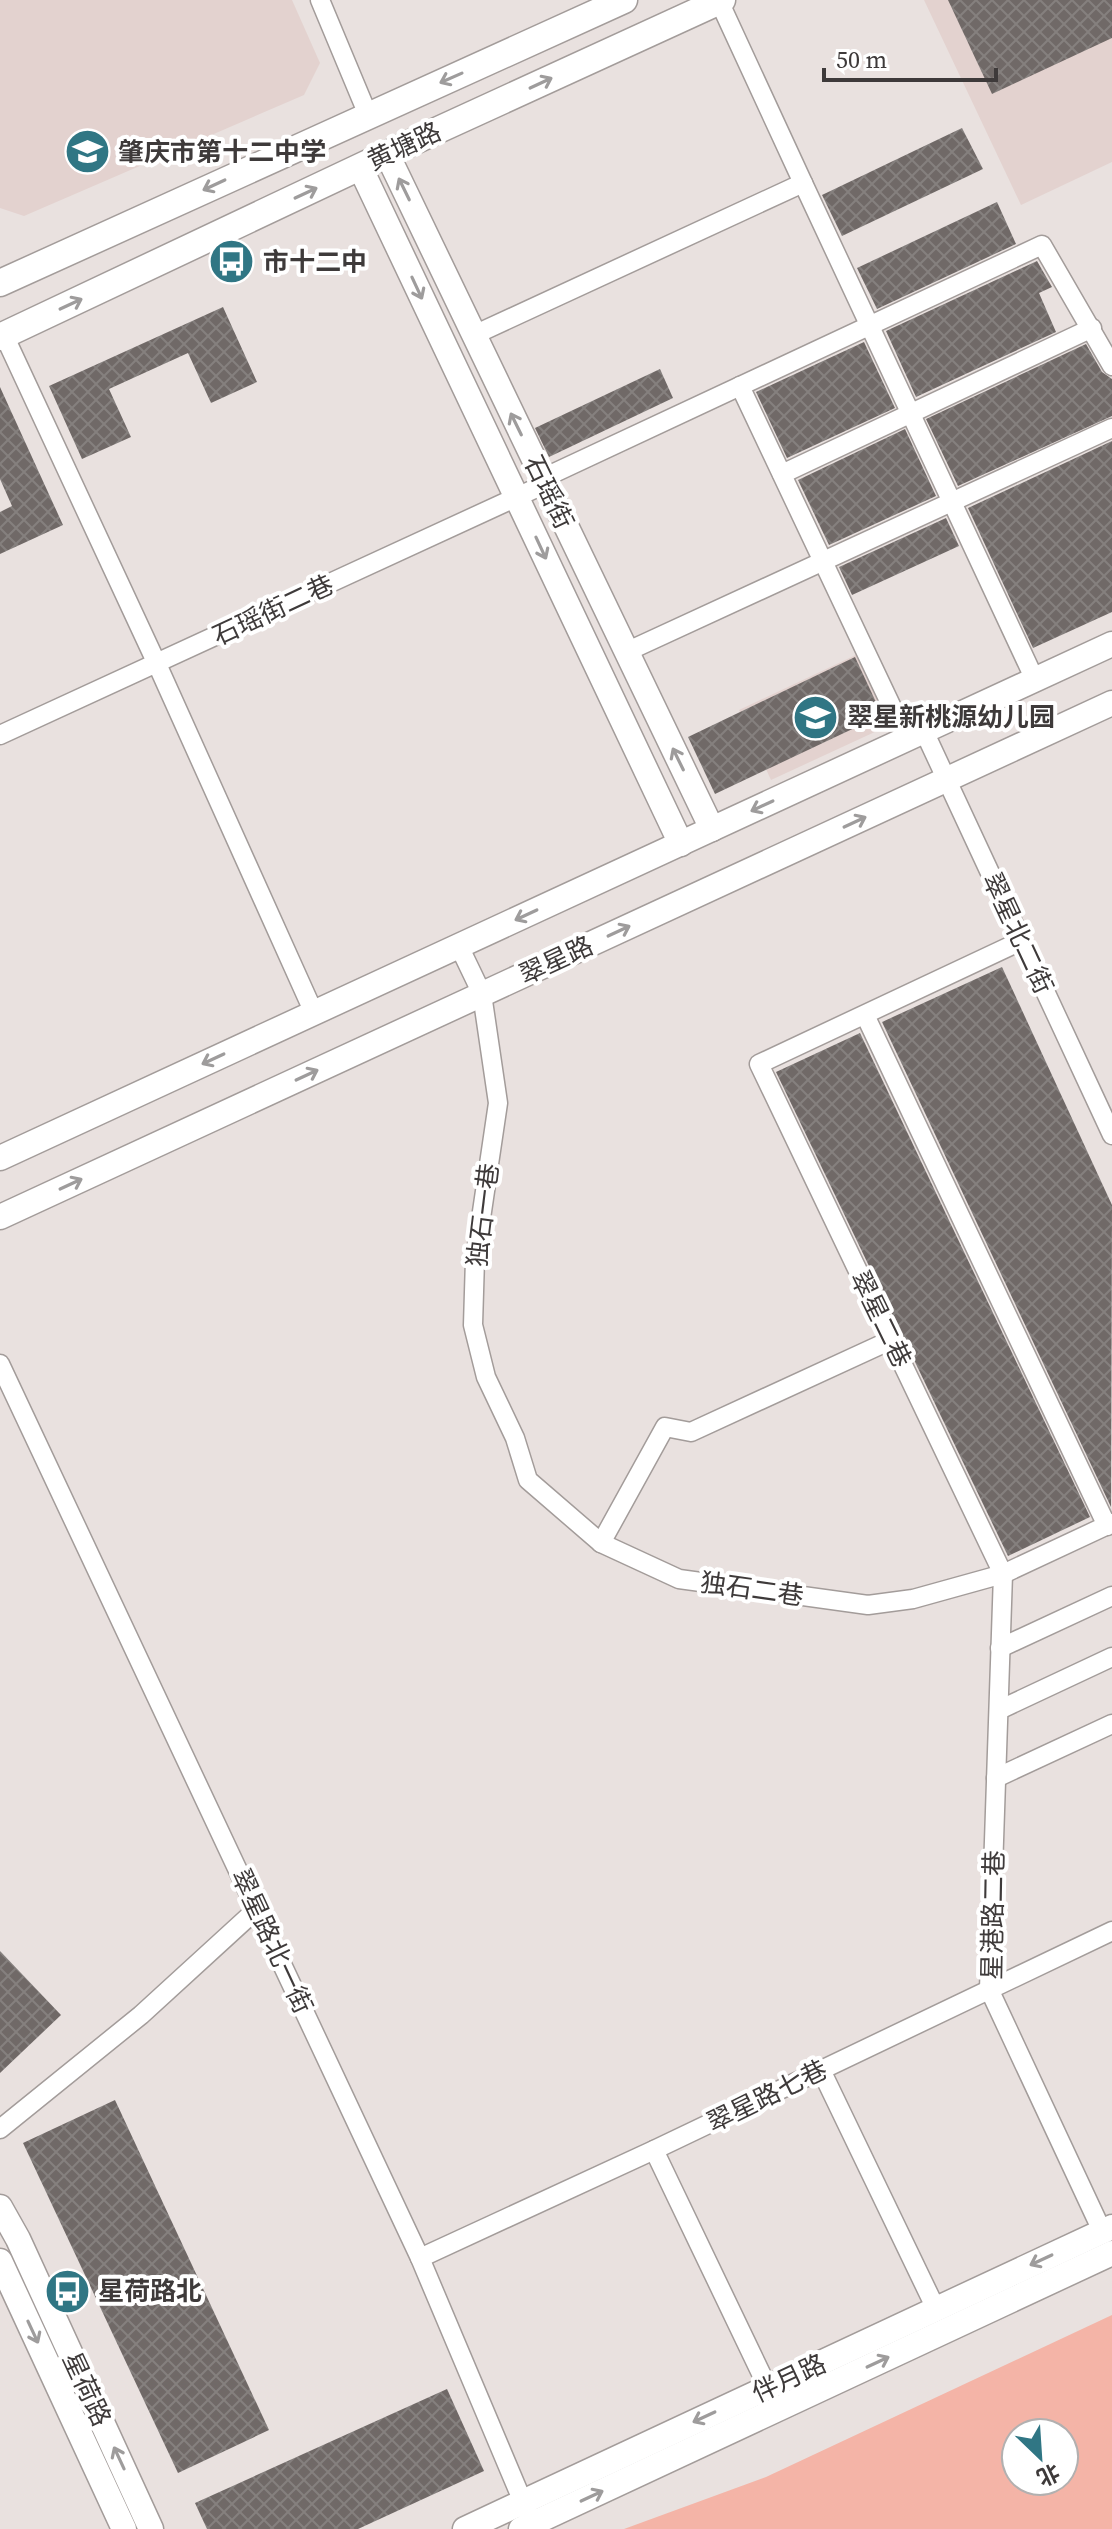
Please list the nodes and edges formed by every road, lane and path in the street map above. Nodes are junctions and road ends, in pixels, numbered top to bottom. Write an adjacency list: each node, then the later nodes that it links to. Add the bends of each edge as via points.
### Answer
1 (320, 0): 4 (street)
2 (624, 0): 4 (main road, 黄塘路, one-way to 4)
3 (721, 1): 5 (main road, 黄塘路, one-way to 3); 7 (street)
4 (368, 115): 8 (main road, 黄塘路, one-way to 8)
5 (387, 154): 6 (main road, 黄塘路); 11 (street, 石瑶街, one-way to 5)
6 (360, 167): 12 (main road, 黄塘路, one-way to 6); 19 (street, 石瑶街, one-way to 19)
7 (803, 183): 9 (street); 11 (street)
8 (0, 283)
9 (869, 326): 10 (street, 石瑶街二巷, via 1042,245); 14 (street, 石瑶街二巷); 15 (street)
10 (1092, 328): 13 (street); 15 (street)
11 (474, 335): 18 (street, 石瑶街, one-way to 11)
12 (2, 336): 24 (street)
13 (1112, 366)
14 (740, 386): 17 (street, 翠星北二街); 18 (street, 石瑶街二巷, via 552,474)
15 (911, 414): 17 (street); 20 (street)
16 (1112, 428): 20 (street)
17 (782, 474): 21 (street, 翠星北二街)
18 (545, 484): 19 (street, 石瑶街二巷); 23 (street, 石瑶街)
19 (517, 498): 24 (street, 石瑶街二巷); 31 (street, 石瑶街, one-way to 31)
20 (952, 502): 21 (street); 25 (street)
21 (822, 561): 23 (street); 28 (street, 翠星北二街)
22 (1112, 644): 25 (street, 翠星路)
23 (626, 652): 30 (street, 石瑶街, one-way to 23)
24 (157, 664): 27 (street, 石瑶街二巷); 35 (street)
25 (1035, 680): 28 (street, 翠星路)
26 (1112, 703): 29 (street, 翠星路)
27 (0, 735)
28 (915, 735): 29 (street, 翠星北二街); 30 (street, 翠星路, one-way to 30)
29 (946, 780): 32 (street, 翠星北二街); 34 (street, 翠星路, one-way to 29)
30 (712, 829): 31 (street, 翠星路)
31 (681, 844): 33 (street, 翠星路, one-way to 33)
32 (1021, 941): 36 (street); 37 (street, 翠星北二街)
33 (459, 946): 34 (street, 独石一巷); 35 (street, 翠星路)
34 (482, 994): 39 (street, 翠星路, one-way to 34); 42 (street, 独石一巷, via 498,1103 475,1259 473,1325 486,1377)
35 (314, 1013): 38 (street, 翠星路, one-way to 38)
36 (865, 1015): 40 (street, 翠星二巷, via 759,1064); 43 (street)
37 (1112, 1135)
38 (0, 1158)
39 (0, 1217)
40 (891, 1340): 44 (street, via 691,1432 665,1427); 45 (street, 翠星二巷)
41 (0, 1364): 52 (street, 翠星路北一街)
42 (528, 1480): 44 (street, 独石二巷)
43 (1109, 1524): 45 (street, 独石二巷)
44 (601, 1543): 45 (street, 独石二巷, via 679,1579 868,1605 913,1599)
45 (1003, 1574): 47 (street, 星港路二巷)
46 (1112, 1596): 47 (street)
47 (1000, 1648): 49 (street, 星港路二巷)
48 (1112, 1657): 49 (street)
49 (999, 1710): 51 (street, 星港路二巷)
50 (1112, 1724): 51 (street)
51 (996, 1778): 54 (street, 星港路二巷)
52 (257, 1909): 56 (street, via 141,2015); 60 (street, 翠星路北一街)
53 (1112, 1931): 54 (street, 翠星路七巷)
54 (989, 1989): 55 (street, 翠星路七巷); 59 (street, 星港路二巷)
55 (821, 2070): 57 (street, 翠星路七巷); 62 (street)
56 (0, 2129)
57 (654, 2150): 60 (street, 翠星路七巷); 63 (street)
58 (0, 2207): 66 (street, 星荷路, one-way to 58)
59 (1109, 2237): 62 (street, 伴月路, one-way to 62); 64 (street, 伴月路, one-way to 59)
60 (420, 2258): 64 (street, 翠星路北一街)
61 (0, 2261): 65 (street, 星荷路, one-way to 65)
62 (936, 2309): 63 (street, 伴月路)
63 (768, 2388): 64 (street, 伴月路, one-way to 64)
64 (525, 2519): 67 (street, 伴月路)
65 (124, 2529)
66 (151, 2529)
67 (465, 2529)

